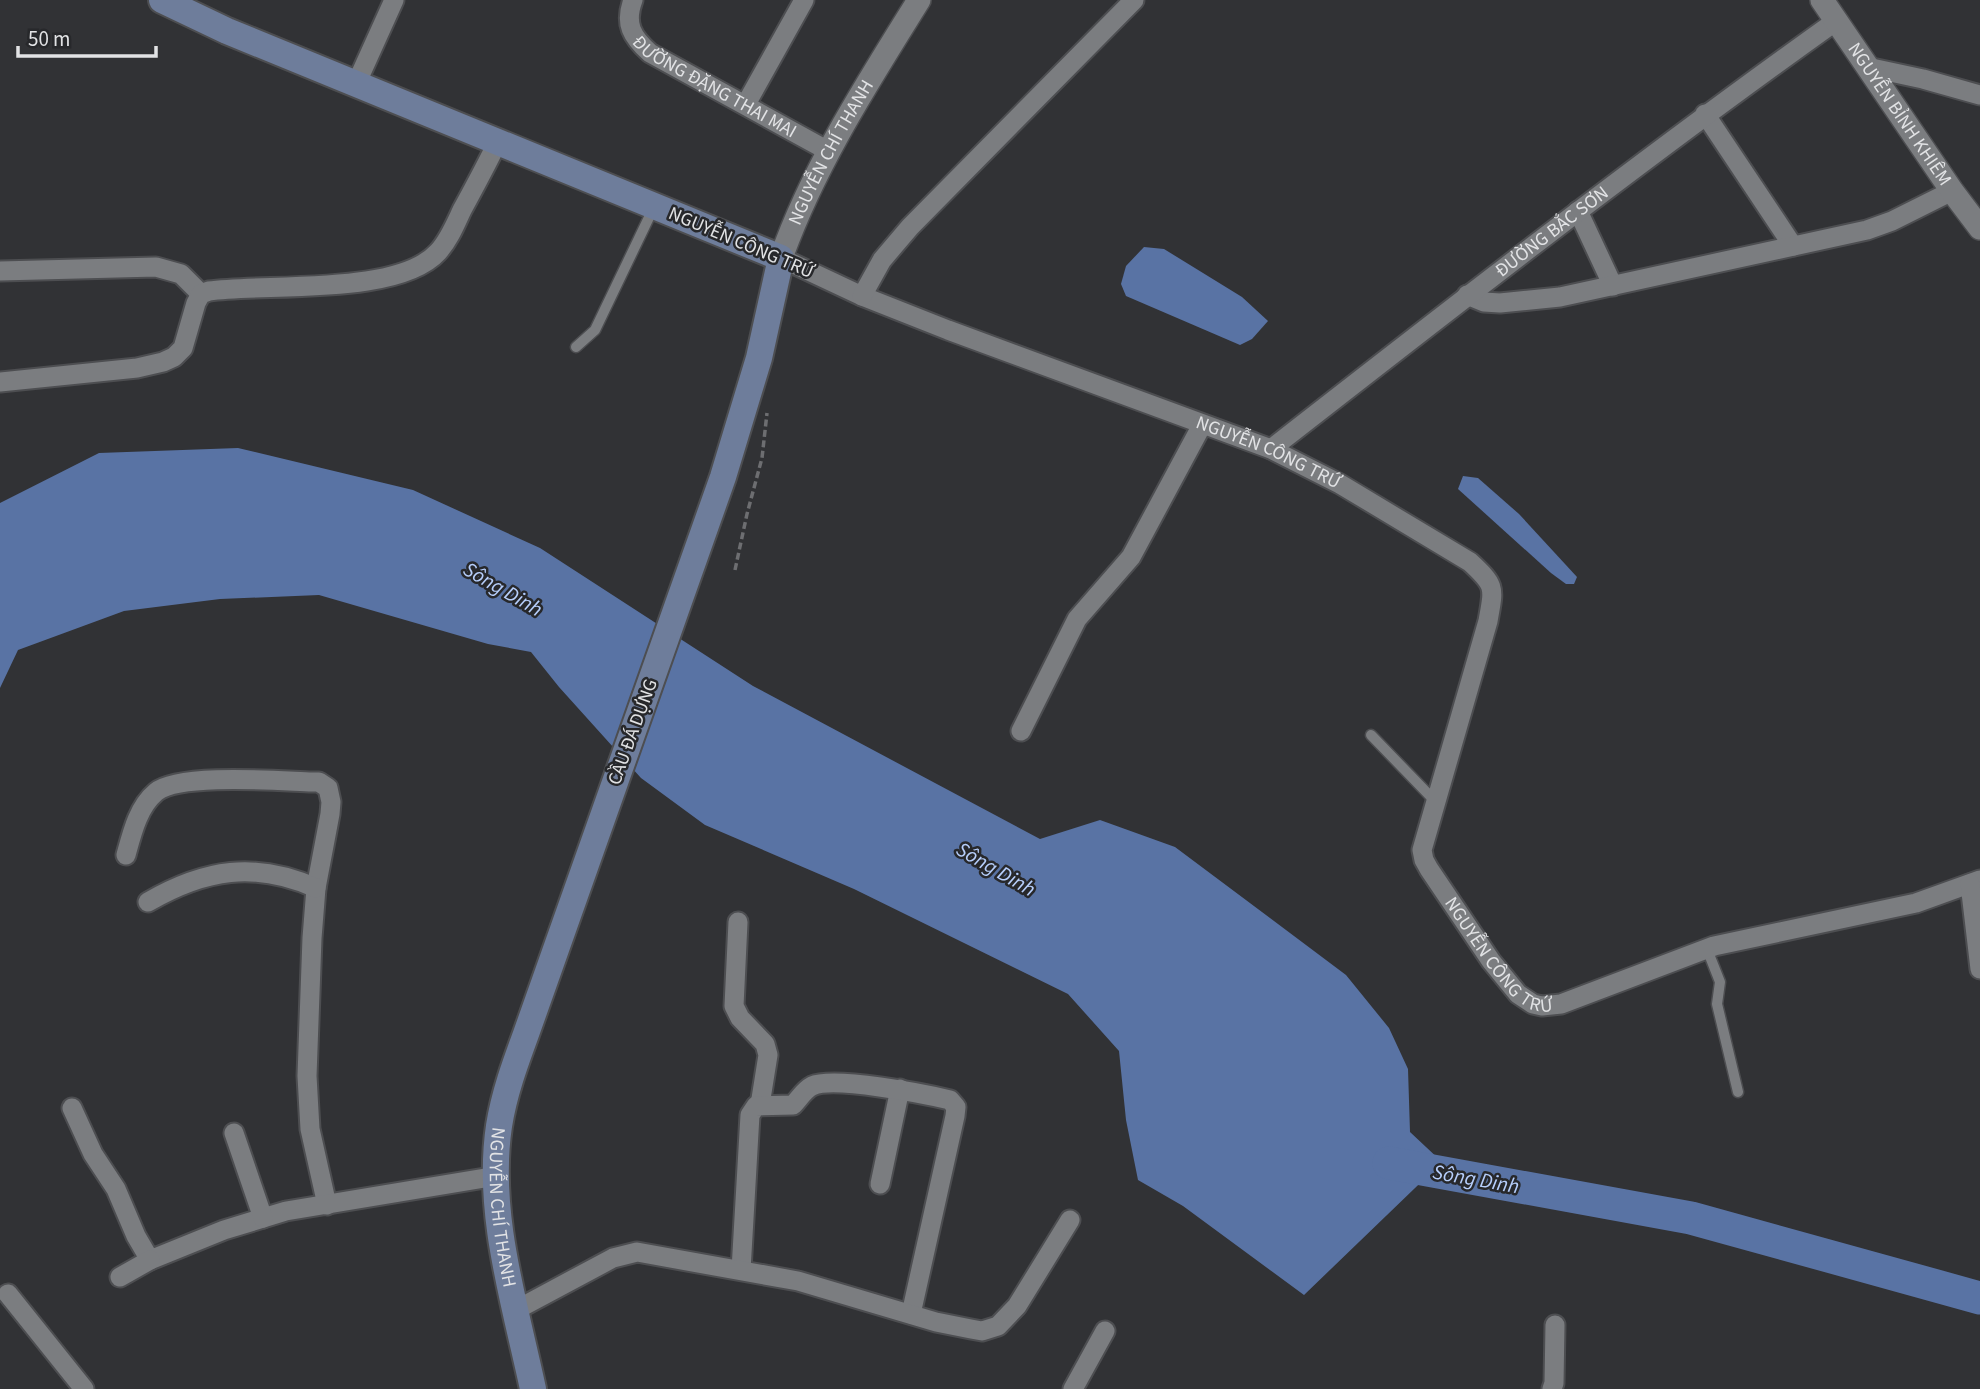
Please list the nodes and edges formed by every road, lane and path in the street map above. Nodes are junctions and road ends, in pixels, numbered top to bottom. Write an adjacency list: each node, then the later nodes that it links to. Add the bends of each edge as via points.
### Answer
1 (162, 0): 10 (main road, NGUYỄN CÔNG TRỨ)
2 (394, 0): 10 (street)
3 (633, 0): 12 (street, ĐƯỜNG ĐẶNG THAI MAI, via 629,28 639,43 676,69)
4 (804, 0): 12 (street)
5 (919, 0): 15 (street, NGUYỄN CHÍ THANH)
6 (1134, 0): 26 (street, via 910,227 882,260)
7 (1822, 0): 8 (street, NGUYỄN BỈNH KHIÊM)
8 (1836, 20): 9 (street, NGUYỄN BỈNH KHIÊM); 13 (street, ĐƯỜNG BẮC SƠN)
9 (1867, 67): 11 (street); 16 (street, NGUYỄN BỈNH KHIÊM)
10 (357, 82): 14 (main road, NGUYỄN CÔNG TRỨ)
11 (1980, 95)
12 (746, 104): 15 (street, ĐƯỜNG ĐẶNG THAI MAI)
13 (1705, 114): 18 (street, ĐƯỜNG BẮC SƠN); 20 (street)
14 (497, 143): 17 (main road, NGUYỄN CÔNG TRỨ); 24 (street, via 449,237 417,268 312,287 224,289)
15 (831, 152): 21 (street, NGUYỄN CHÍ THANH)
16 (1952, 191): 19 (street, NGUYỄN BỈNH KHIÊM); 20 (street, via 1867,230)
17 (654, 206): 21 (main road, NGUYỄN CÔNG TRỨ); 27 (lane, via 595,330)
18 (1578, 211): 23 (street); 25 (street, ĐƯỜNG BẮC SƠN)
19 (1980, 228)
20 (1793, 246): 23 (street)
21 (780, 258): 26 (street, NGUYỄN CÔNG TRỨ); 32 (main road, NGUYỄN CHÍ THANH, via 766,362)
22 (0, 271): 24 (street, via 156,267 181,274)
23 (1613, 286): 25 (street, via 1500,303)
24 (201, 294): 28 (street, via 183,348 163,362)
25 (1467, 295): 31 (street, ĐƯỜNG BẮC SƠN)
26 (862, 296): 30 (street, NGUYỄN CÔNG TRỨ)
27 (576, 347)
28 (0, 382)
29 (768, 405): 33 (path, via 762,458)
30 (1202, 425): 31 (street, NGUYỄN CÔNG TRỨ); 34 (street, via 1131,557 1077,619)
31 (1272, 449): 36 (street, NGUYỄN CÔNG TRỨ, via 1470,562 1490,583 1488,621)
32 (723, 477): 44 (main road, CẦU ĐÁ DỰNG)
33 (736, 570)
34 (1021, 730)
35 (1371, 735): 36 (lane)
36 (1436, 802): 42 (street, NGUYỄN CÔNG TRỨ, via 1423,842 1424,860 1491,961 1525,1000 1542,1006 1561,1004)
37 (126, 855): 39 (street, via 143,808 158,790 170,785 192,781 319,782 328,788 331,802)
38 (1975, 882): 42 (street, NGUYỄN CÔNG TRỨ, via 1916,902); 43 (street)
39 (316, 888): 40 (street, via 281,874 254,871 184,882); 52 (street, via 307,1086 310,1129)
40 (148, 902)
41 (738, 922): 47 (street, via 734,1006 765,1044 768,1055)
42 (1707, 949): 46 (lane, via 1720,982 1717,1004)
43 (1980, 969)
44 (542, 987): 50 (main road, NGUYỄN CHÍ THANH, via 503,1106)
45 (900, 1089): 47 (street, via 818,1084 793,1105); 51 (street); 60 (street, via 950,1100 956,1109)
46 (1738, 1092)
47 (760, 1105): 56 (street, via 750,1115)
48 (72, 1108): 55 (street)
49 (234, 1133): 53 (street)
50 (497, 1176): 52 (street); 59 (main road, NGUYỄN CHÍ THANH, via 501,1239)
51 (880, 1184)
52 (327, 1205): 53 (street)
53 (263, 1218): 55 (street)
54 (1070, 1220): 60 (street, via 1017,1306 998,1326 982,1331)
55 (150, 1260): 57 (street)
56 (741, 1270): 59 (street, via 650,1253 624,1254); 60 (street, via 798,1281)
57 (120, 1277)
58 (8, 1294): 63 (street)
59 (516, 1310): 64 (main road, NGUYỄN CHÍ THANH)
60 (911, 1314)
61 (1555, 1325): 66 (street)
62 (1105, 1331): 65 (street)
63 (84, 1389)
64 (533, 1389)
65 (1073, 1389)
66 (1552, 1389)

